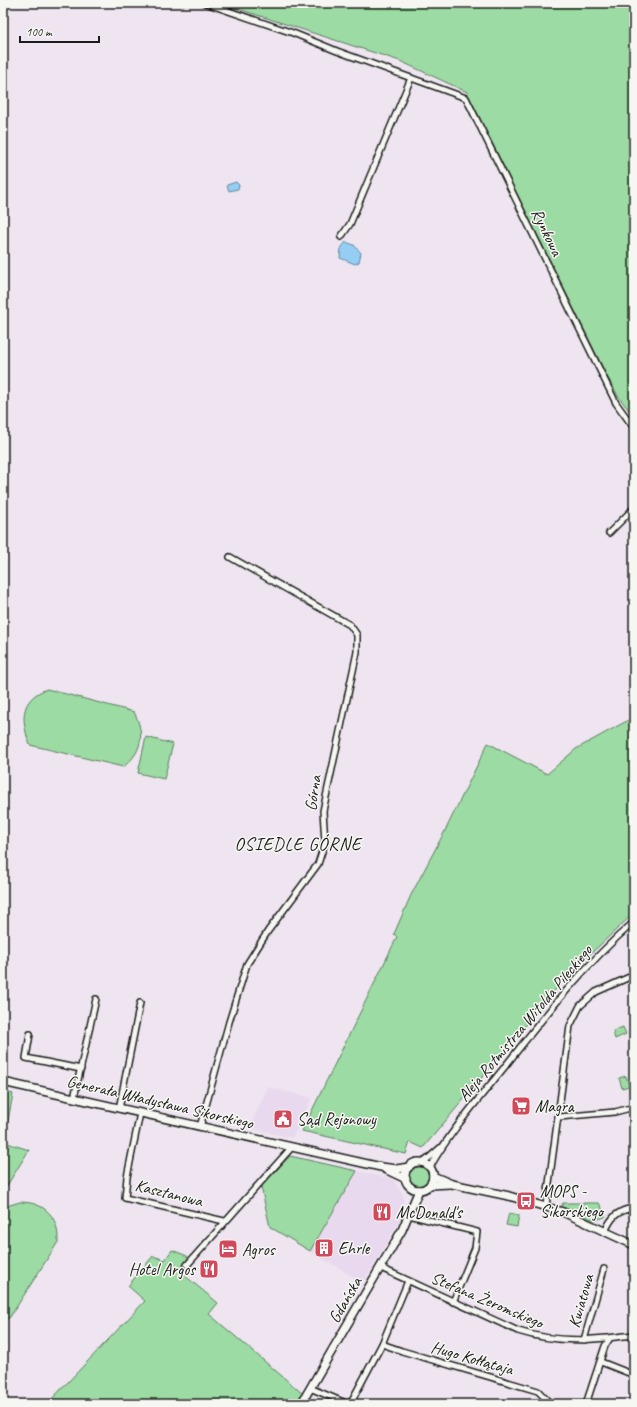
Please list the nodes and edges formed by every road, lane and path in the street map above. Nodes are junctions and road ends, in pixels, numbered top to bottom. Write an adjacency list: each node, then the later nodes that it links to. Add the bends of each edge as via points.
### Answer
1 (206, 3): 2 (street, Rynkowa)
2 (411, 78): 3 (street, via 350,224); 4 (street, Rynkowa, via 466,98 616,403)
3 (341, 237)
4 (634, 428)
5 (634, 508): 6 (street)
6 (609, 533)
7 (230, 557): 20 (street, Górna, via 350,625 357,635 357,652 323,810 323,851 318,864 268,931 248,964)
8 (634, 922): 22 (street, Aleja Rotmistrza Witolda Pileckiego, via 588,965)
9 (634, 975): 19 (street, via 596,992 580,1006 570,1026)
10 (96, 999): 13 (street)
11 (140, 1003): 17 (street)
12 (30, 1034): 13 (street, via 26,1058)
13 (81, 1069): 15 (street)
14 (3, 1082): 15 (main road, Generała Władysława Sikorskiego)
15 (74, 1098): 17 (main road, Generała Władysława Sikorskiego)
16 (634, 1107): 19 (street, via 615,1112)
17 (119, 1108): 18 (main road, Generała Władysława Sikorskiego)
18 (140, 1113): 20 (main road, Generała Władysława Sikorskiego); 36 (street, Kasztanowa, via 124,1196 127,1200 155,1204)
19 (559, 1117): 33 (street)
20 (200, 1127): 21 (main road, Generała Władysława Sikorskiego)
21 (292, 1147): 25 (main road, Generała Władysława Sikorskiego); 36 (street, Kasztanowa)
22 (442, 1147): 23 (street, Aleja Rotmistrza Witolda Pileckiego); 26 (street, Aleja Rotmistrza Witolda Pileckiego)
23 (423, 1163): 24 (main road); 26 (main road)
24 (409, 1166): 25 (main road, Generała Władysława Sikorskiego); 28 (main road)
25 (381, 1167): 28 (main road, Generała Władysława Sikorskiego)
26 (430, 1167): 27 (main road)
27 (433, 1176): 29 (main road); 30 (main road)
28 (406, 1179): 31 (main road)
29 (452, 1184): 30 (main road); 33 (main road)
30 (430, 1185): 32 (main road)
31 (410, 1186): 32 (main road); 35 (main road, Gdańska)
32 (419, 1190): 35 (main road, Gdańska)
33 (546, 1206): 37 (main road)
34 (634, 1208): 37 (street, via 620,1211 609,1222)
35 (410, 1212): 40 (main road, Gdańska); 43 (street, via 477,1232 475,1248)
36 (224, 1221): 39 (street, Kasztanowa)
37 (605, 1232): 38 (main road)
38 (634, 1245)
39 (187, 1265)
40 (381, 1268): 42 (street, Stefana Żeromskiego); 50 (main road, Gdańska)
41 (604, 1269): 46 (street, Kwiatowa)
42 (408, 1281): 43 (street, Stefana Żeromskiego); 47 (street)
43 (453, 1302): 46 (street, Stefana Żeromskiego, via 540,1338)
44 (634, 1335): 45 (street, Stefana Żeromskiego)
45 (610, 1338): 46 (street, Stefana Żeromskiego); 48 (street)
46 (584, 1340)
47 (382, 1344): 52 (street); 53 (street, Hugo Kołłątaja, via 538,1391)
48 (601, 1362): 49 (street); 54 (street)
49 (634, 1375)
50 (310, 1388): 51 (main road, Gdańska); 52 (street)
51 (301, 1404)
52 (349, 1404)
53 (551, 1404)
54 (586, 1404)

